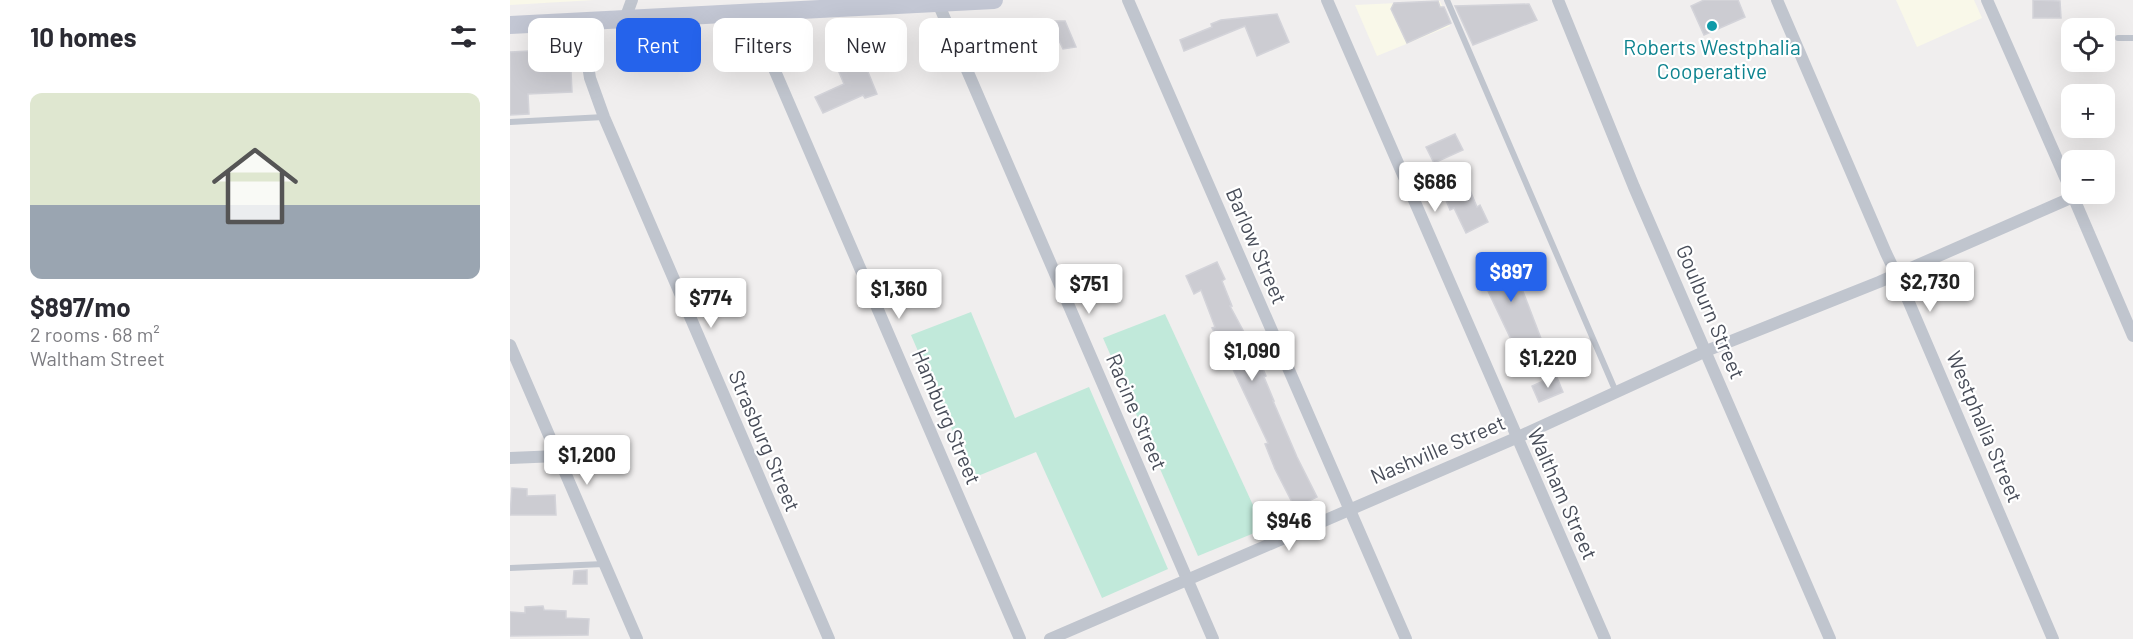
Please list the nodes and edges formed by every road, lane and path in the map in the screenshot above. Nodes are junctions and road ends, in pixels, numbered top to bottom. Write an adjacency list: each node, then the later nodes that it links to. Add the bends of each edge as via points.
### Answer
1 (632, 0): 12 (street)
2 (994, 0): 9 (street)
3 (1128, 0): 32 (street, Barlow Street)
4 (1327, 0): 29 (street, Waltham Street)
5 (1447, 0): 28 (lane)
6 (1558, 0): 27 (street, Goulburn Street)
7 (1777, 0): 24 (street, Westphalia Street)
8 (1987, 0): 21 (street)
9 (938, 3): 10 (street); 35 (street, Racine Street)
10 (847, 4): 11 (street)
11 (750, 13): 13 (street); 38 (street, Hamburg Street)
12 (625, 18)
13 (646, 18)
14 (528, 24): 15 (street)
15 (510, 25)
16 (2118, 38): 17 (lane)
17 (2133, 38)
18 (589, 72): 19 (street, Strasburg Street)
19 (604, 117): 20 (lane); 37 (street, Strasburg Street)
20 (510, 122)
21 (2061, 170)
22 (2061, 200): 24 (street, Nashville Street)
23 (2076, 204): 25 (street)
24 (1896, 274): 27 (street, Nashville Street); 44 (street, Westphalia Street)
25 (2133, 336)
26 (511, 348): 30 (street)
27 (1706, 351): 28 (street, Nashville Street); 43 (street, Goulburn Street)
28 (1616, 393): 29 (street, Nashville Street)
29 (1516, 438): 32 (street, Nashville Street); 42 (street, Waltham Street)
30 (558, 456): 31 (street); 33 (street)
31 (510, 458)
32 (1349, 510): 35 (street, Nashville Street); 41 (street, Barlow Street)
33 (604, 564): 34 (lane); 36 (street)
34 (510, 568)
35 (1187, 580): 39 (street, Nashville Street); 40 (street, Racine Street)
36 (637, 639)
37 (829, 639)
38 (1020, 639)
39 (1050, 639)
40 (1213, 639)
41 (1406, 639)
42 (1605, 639)
43 (1830, 639)
44 (2053, 639)

